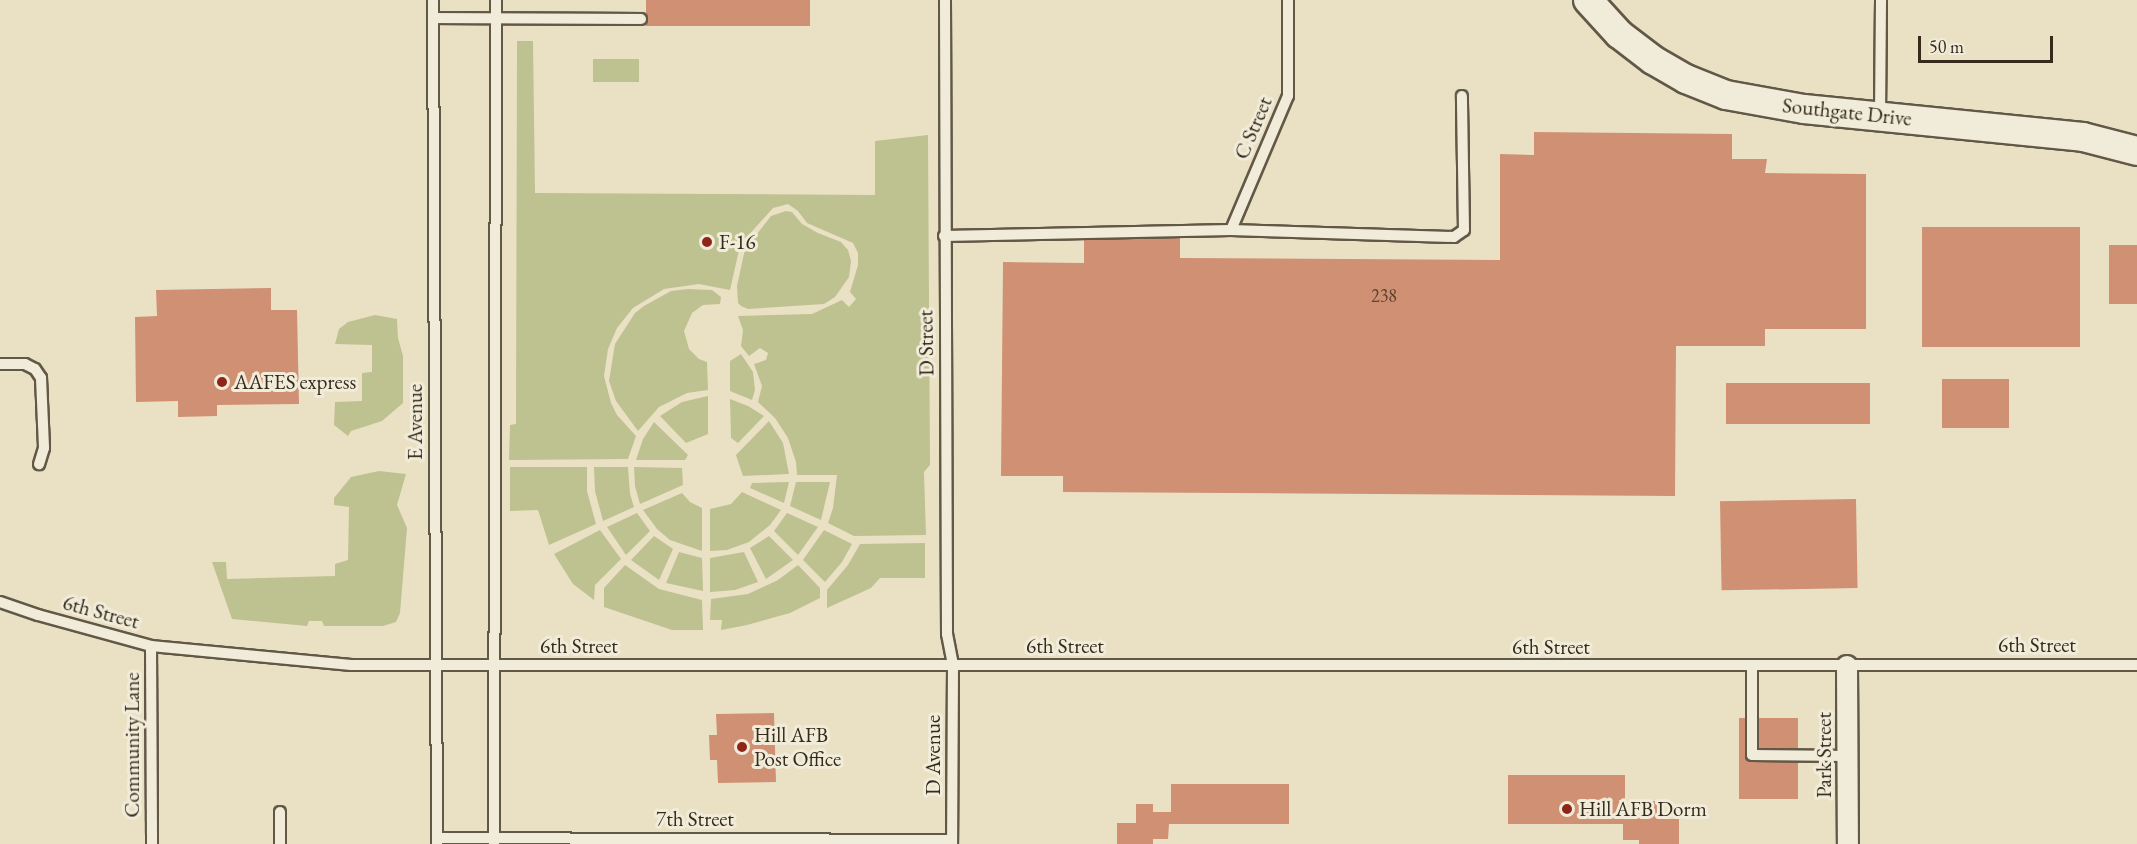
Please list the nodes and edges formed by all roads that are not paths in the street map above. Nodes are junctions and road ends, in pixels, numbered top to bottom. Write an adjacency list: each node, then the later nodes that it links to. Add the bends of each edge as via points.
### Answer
1 (433, 0): 7 (lane, E Avenue)
2 (496, 0): 8 (lane)
3 (945, 0): 14 (lane, D Street)
4 (1288, 0): 13 (lane, C Street, via 1288,96)
5 (1588, 0): 11 (main road, Southgate Drive, via 1639,50 1706,88 1761,103)
6 (1881, 0): 11 (lane)
7 (433, 18): 8 (lane); 19 (lane, E Avenue)
8 (496, 19): 9 (lane); 20 (lane)
9 (641, 19)
10 (1462, 96): 13 (lane, via 1464,230 1454,237)
11 (1880, 116): 12 (main road, Southgate Drive, via 2083,137)
12 (2137, 151)
13 (1231, 230): 14 (lane)
14 (944, 236): 22 (lane, D Street, via 947,634)
15 (0, 364): 16 (lane, via 26,364 42,378 44,448)
16 (39, 464)
17 (0, 602): 18 (lane, 6th Street)
18 (152, 646): 19 (lane, 6th Street, via 351,665); 30 (lane, Community Lane)
19 (436, 665): 20 (lane, 6th Street); 27 (lane, E Avenue)
20 (494, 665): 22 (lane, 6th Street); 28 (lane)
21 (2137, 665): 24 (lane, 6th Street)
22 (953, 666): 23 (lane, 6th Street); 29 (lane, D Avenue)
23 (1752, 666): 24 (lane, 6th Street); 25 (lane, via 1752,755)
24 (1847, 666): 25 (street, Park Street)
25 (1848, 756): 32 (street, Park Street)
26 (280, 812): 31 (lane)
27 (437, 841): 28 (lane, 7th Street)
28 (494, 841): 29 (lane, 7th Street)
29 (952, 842)
30 (152, 844)
31 (280, 844)
32 (1848, 844)

